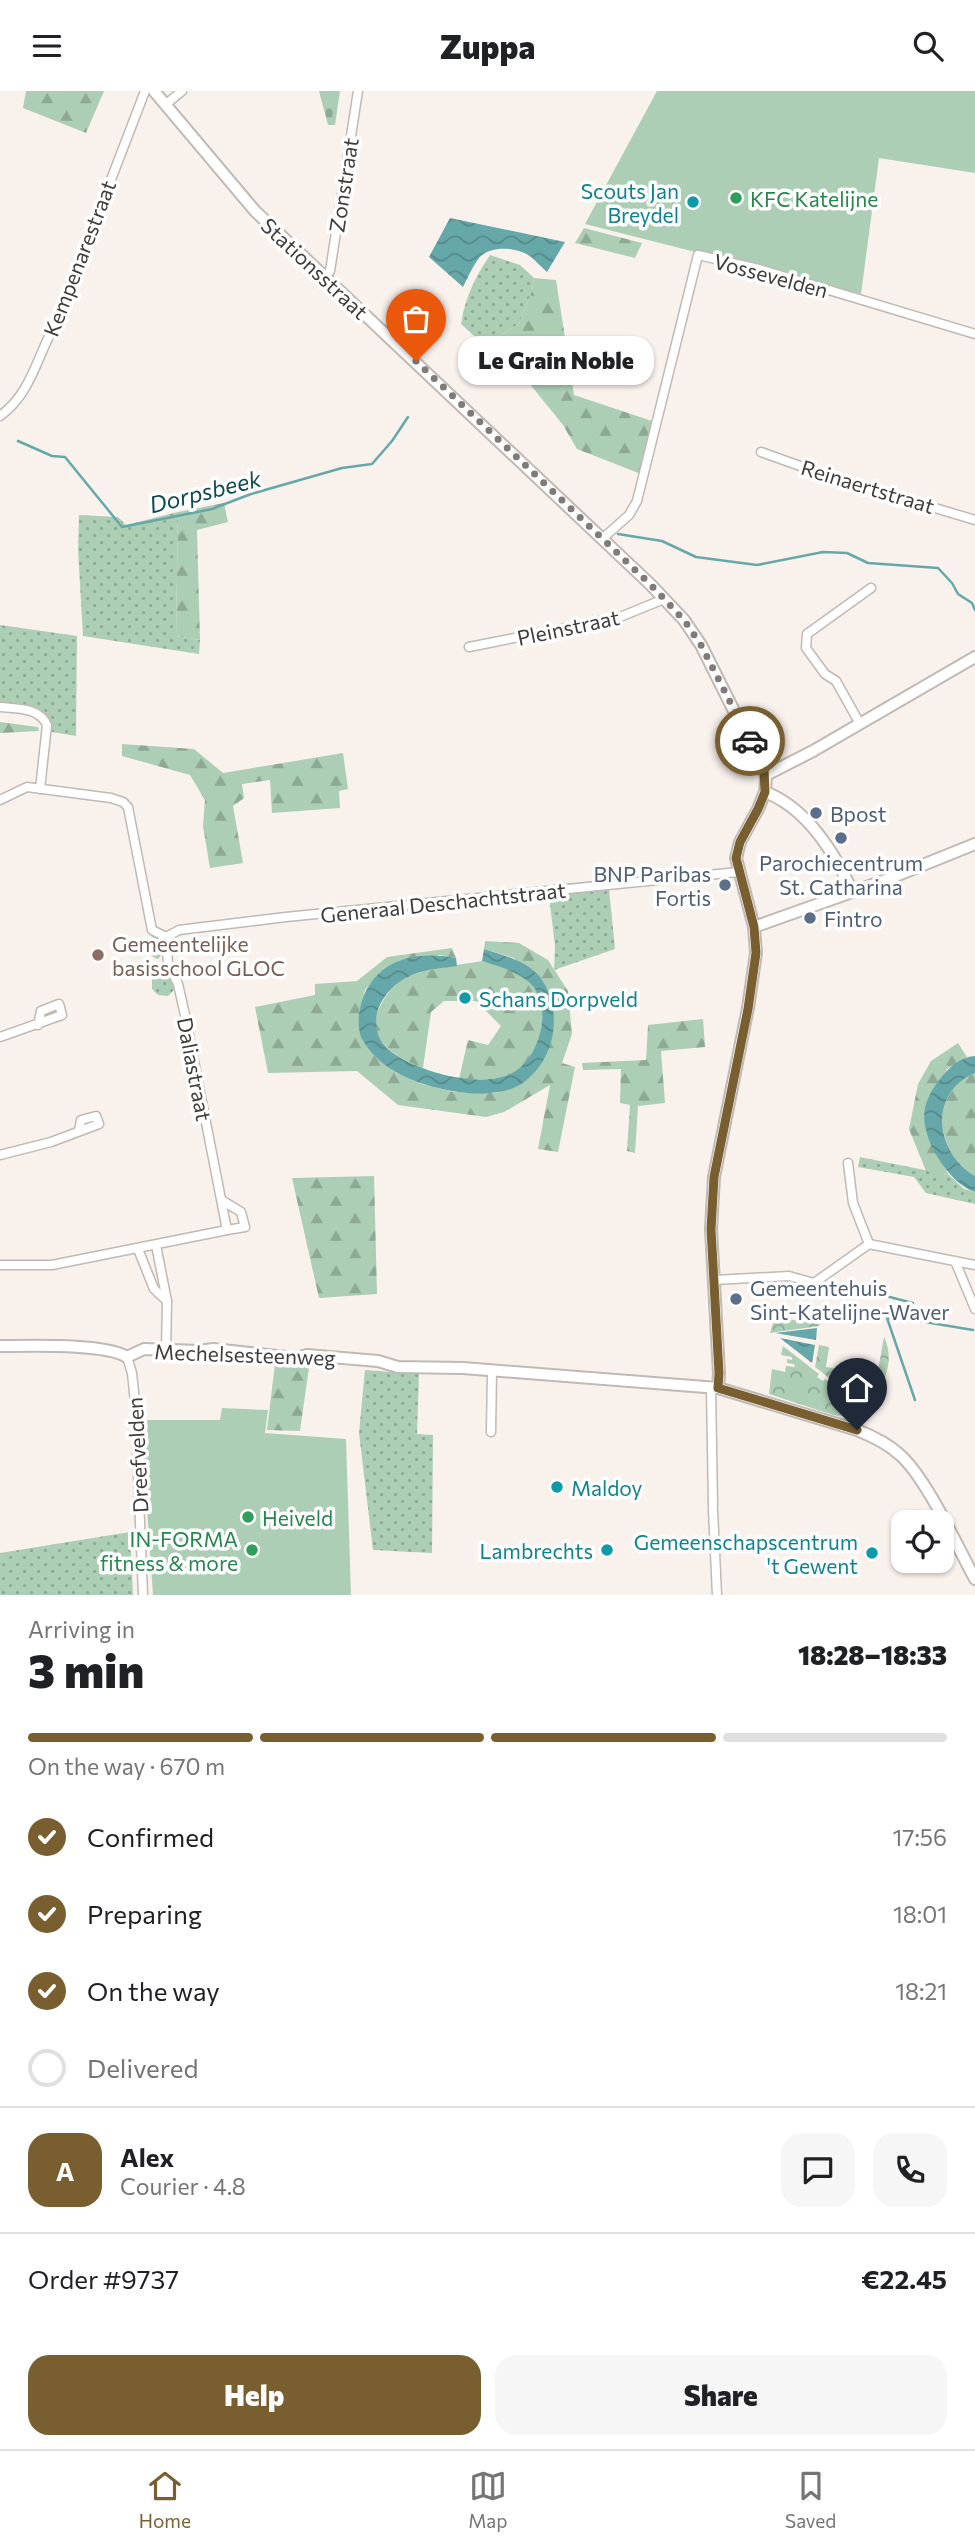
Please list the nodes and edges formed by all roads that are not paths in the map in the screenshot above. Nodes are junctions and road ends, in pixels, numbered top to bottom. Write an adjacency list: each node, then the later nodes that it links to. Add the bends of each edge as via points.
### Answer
1 (145, 91): 8 (street, Kempenarestraat, via 57,323 28,385)
2 (153, 91): 5 (street, Stationsstraat)
3 (182, 91): 5 (street)
4 (358, 91): 6 (street, Zonstraat, via 330,271)
5 (165, 105): 6 (street, Stationsstraat, via 240,196)
6 (324, 277): 11 (street, Stationsstraat)
7 (975, 334): 11 (street, Vossevelden, via 698,255 637,501 629,515)
8 (0, 417)
9 (761, 452): 10 (street, Reinaertstraat)
10 (975, 520)
11 (602, 539): 13 (street, Stationsstraat)
12 (871, 588): 17 (street, via 807,634 805,641 825,674 836,681)
13 (664, 599): 14 (street, Pleinstraat, via 620,617); 18 (street, Stationsstraat, via 701,645)
14 (470, 647)
15 (975, 657): 17 (street)
16 (0, 707): 19 (street, via 34,711 44,718)
17 (860, 724): 18 (street)
18 (766, 775): 20 (street, Stationsstraat)
19 (40, 789): 21 (street, via 27,787); 26 (street, via 123,801 128,807 152,930)
20 (765, 792): 23 (street, via 740,842); 24 (street, via 800,814 841,867)
21 (0, 800)
22 (975, 845): 24 (street)
23 (738, 872): 25 (street); 26 (street, Generaal Deschachtstraat, via 286,917 179,930)
24 (852, 891): 25 (street)
25 (754, 927): 40 (street, via 755,969 714,1177 711,1229)
26 (166, 937): 32 (street, Daliastraat, via 168,963 178,984)
27 (38, 1025): 28 (street)
28 (0, 1037)
29 (79, 1131): 30 (street)
30 (0, 1155)
31 (848, 1163): 34 (street, via 853,1203)
32 (223, 1201): 33 (street, Daliastraat); 33 (street, via 242,1212 245,1227)
33 (227, 1230): 35 (street)
34 (869, 1244): 37 (street); 40 (street, via 814,1283 789,1276)
35 (156, 1245): 36 (street); 41 (street)
36 (138, 1249): 38 (street, via 52,1265); 41 (street, via 154,1289)
37 (955, 1261): 39 (street); 42 (street)
38 (0, 1265)
39 (975, 1265)
40 (715, 1280): 47 (street, via 719,1373)
41 (167, 1301): 44 (street)
42 (975, 1309)
43 (0, 1346): 45 (street, Mechelsesteenweg, via 72,1347)
44 (166, 1351): 45 (street, Mechelsesteenweg, via 144,1349); 46 (street, Mechelsesteenweg, via 213,1349)
45 (127, 1357): 50 (street, Dreefvelden, via 135,1402)
46 (492, 1371): 47 (street, Mechelsesteenweg); 48 (street)
47 (714, 1388): 49 (street, Mechelsesteenweg, via 857,1430 900,1454 914,1470); 51 (street)
48 (491, 1432)
49 (975, 1579)
50 (143, 1595)
51 (716, 1595)

